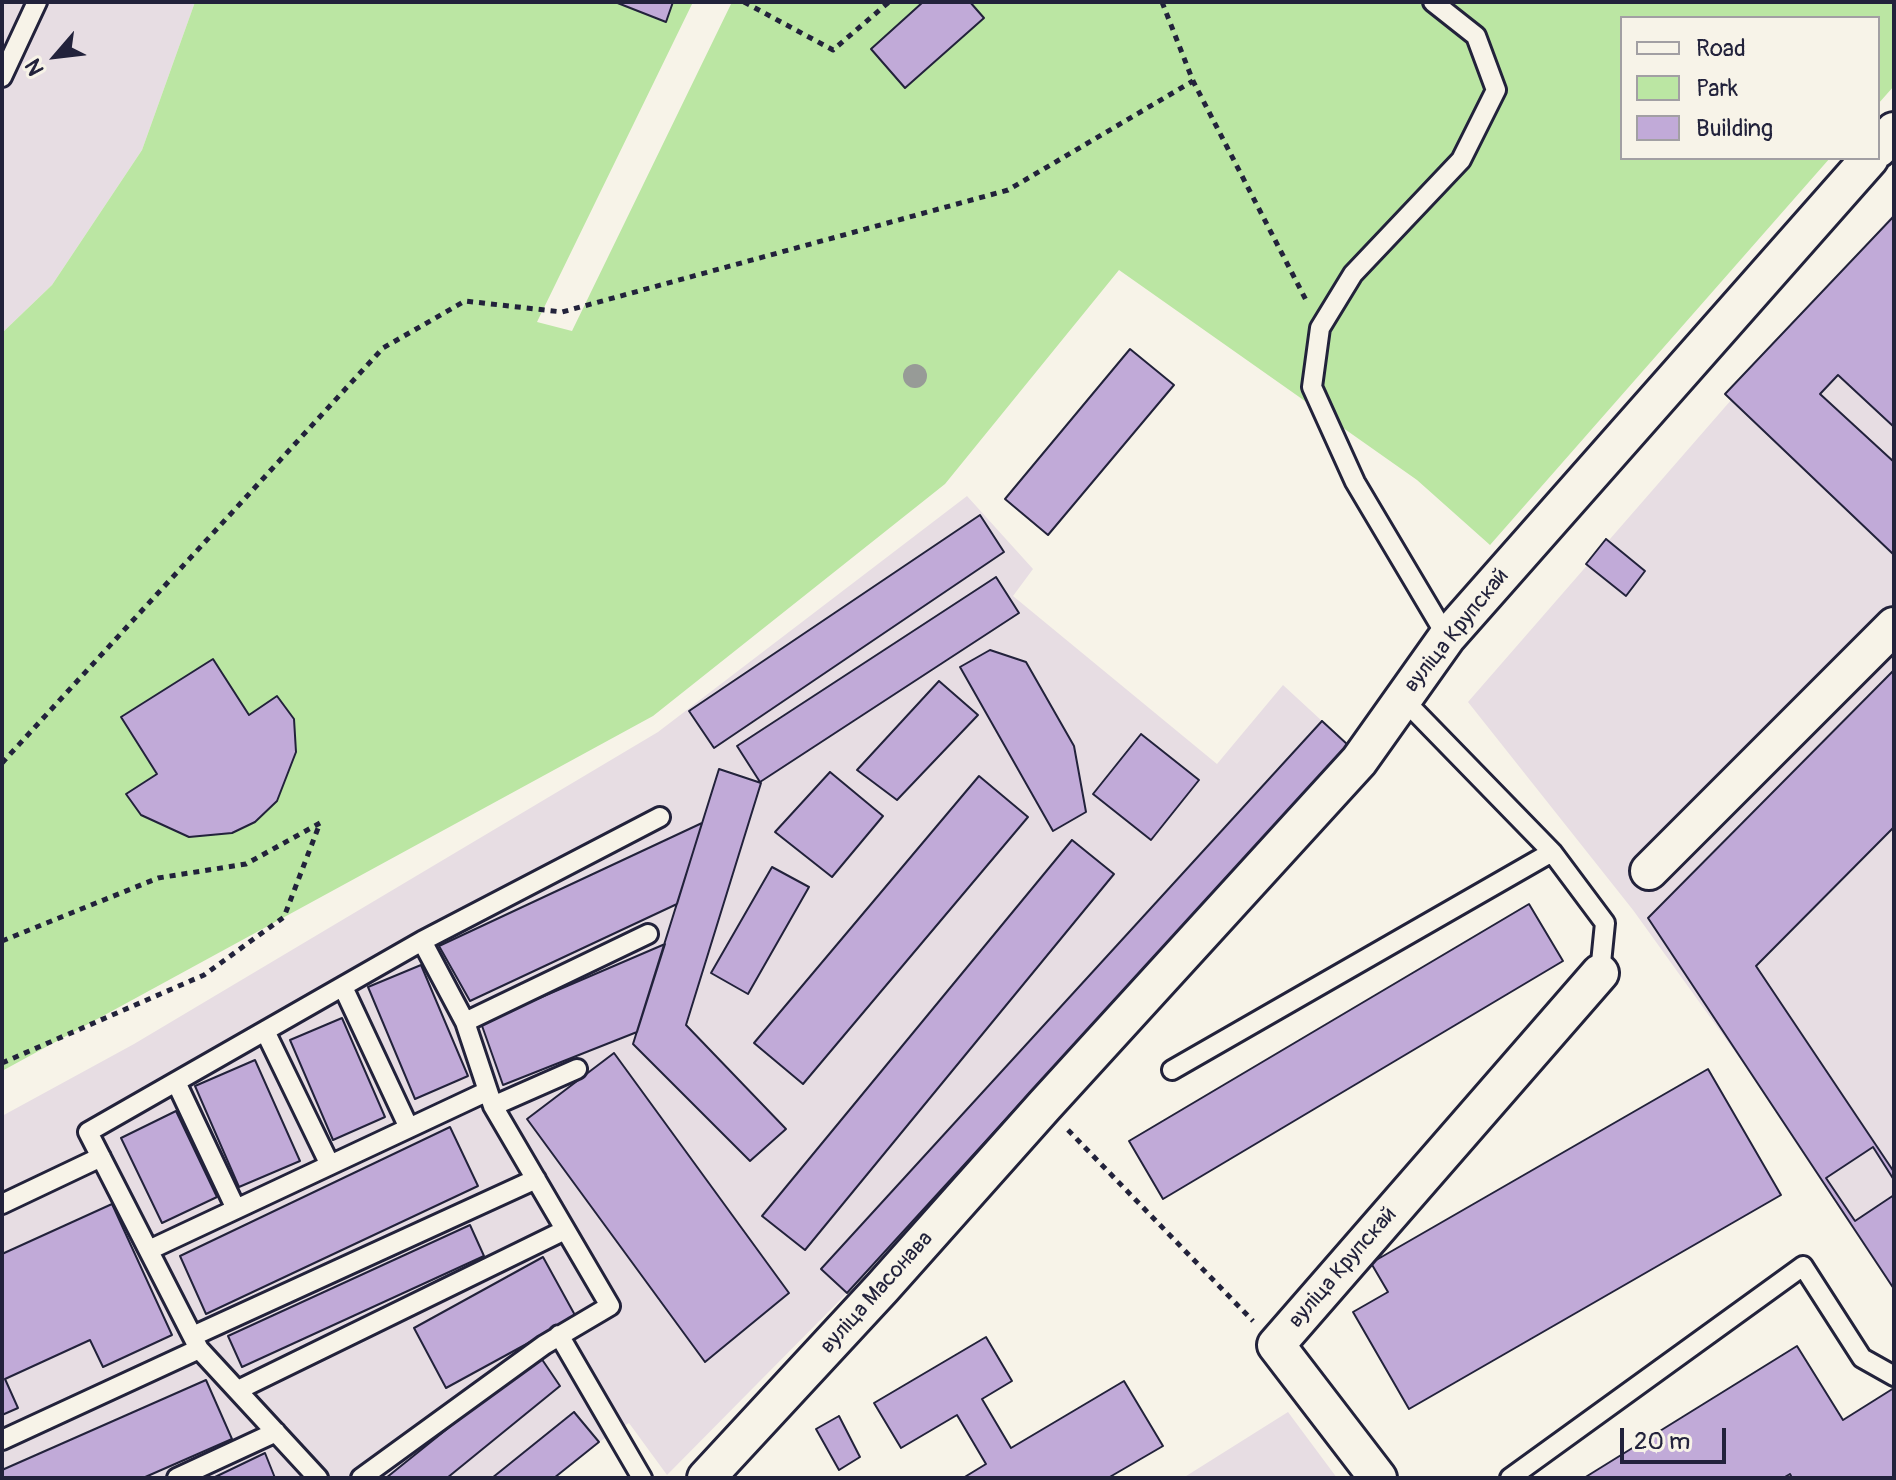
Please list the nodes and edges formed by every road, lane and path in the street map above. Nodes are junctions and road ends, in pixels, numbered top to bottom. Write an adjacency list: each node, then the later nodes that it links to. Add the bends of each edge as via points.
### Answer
1 (37, 2): 6 (lane)
2 (744, 2): 3 (path, via 833,50)
3 (889, 2)
4 (1162, 2): 7 (path)
5 (1433, 2): 11 (lane, via 1476,36 1496,90 1461,160 1353,274)
6 (2, 77)
7 (1193, 81): 11 (path); 15 (path, via 1008,190 562,312 465,301 383,348)
8 (1894, 131): 9 (street)
9 (1880, 147)
10 (1868, 160): 13 (street, вуліца Крупскай)
11 (1320, 328): 13 (lane, via 1312,387 1355,482)
12 (1894, 626): 18 (street)
13 (1447, 637): 14 (street, вуліца Крупскай)
14 (1403, 699): 17 (lane); 31 (street, вуліца Крупскай, via 1359,761)
15 (2, 763)
16 (660, 817): 21 (lane)
17 (1552, 852): 22 (lane, via 1605,923); 28 (lane)
18 (1649, 871)
19 (648, 934): 24 (lane)
20 (2, 941): 26 (path, via 158,878 246,864 320,823 284,917 204,975)
21 (422, 941): 23 (lane); 24 (lane)
22 (1600, 973): 42 (street, вуліца Крупскай)
23 (343, 987): 25 (lane); 32 (lane)
24 (465, 1022): 30 (lane)
25 (265, 1031): 29 (lane); 34 (lane)
26 (2, 1063)
27 (577, 1069): 30 (lane)
28 (1172, 1070)
29 (176, 1082): 33 (lane, via 88,1132); 37 (lane)
30 (490, 1098): 32 (lane); 35 (lane)
31 (1045, 1105): 42 (path); 51 (street, вуліца Масонава)
32 (409, 1128): 34 (lane)
33 (101, 1157): 36 (lane); 39 (lane)
34 (330, 1165): 37 (lane)
35 (536, 1179): 38 (lane); 41 (lane)
36 (2, 1204)
37 (236, 1209): 39 (lane)
38 (565, 1230): 40 (lane, via 610,1306); 44 (lane)
39 (149, 1250): 41 (lane)
40 (559, 1335): 49 (lane); 50 (lane)
41 (196, 1343): 44 (lane); 46 (lane)
42 (1276, 1345): 52 (street)
43 (1894, 1376): 53 (lane, via 1862,1358 1803,1266)
44 (238, 1390): 45 (lane)
45 (276, 1432): 47 (lane); 48 (lane)
46 (2, 1440)
47 (177, 1478)
48 (318, 1478)
49 (361, 1478)
50 (642, 1478)
51 (706, 1478)
52 (1378, 1478)
53 (1510, 1478)

